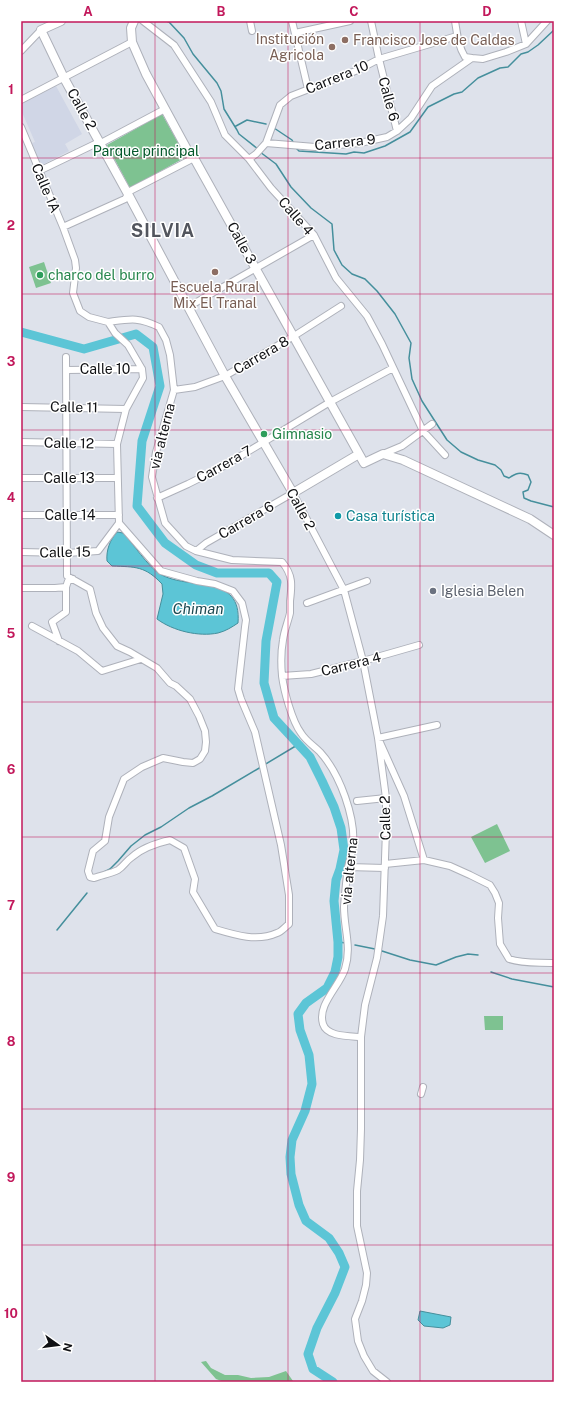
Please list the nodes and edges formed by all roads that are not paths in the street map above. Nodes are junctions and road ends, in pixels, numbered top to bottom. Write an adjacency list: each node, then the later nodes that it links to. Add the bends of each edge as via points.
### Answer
1 (61, 21): 11 (main road)
2 (134, 21): 15 (main road, Calle 3, via 131,28)
3 (143, 21): 29 (street, Calle 4, via 174,45 212,102 225,135)
4 (250, 21): 12 (street)
5 (292, 21): 13 (street)
6 (350, 21): 13 (street)
7 (371, 21): 19 (street, Calle 6)
8 (455, 21): 14 (street)
9 (521, 21): 16 (street)
10 (547, 21): 16 (street)
11 (41, 30): 17 (street); 20 (main road, Calle 2)
12 (252, 31)
13 (295, 33): 21 (street)
14 (457, 36): 18 (street, via 462,52 466,57); 19 (street, Carrera 10)
15 (132, 42): 20 (street); 23 (main road, Calle 3)
16 (526, 44): 18 (street, via 483,59)
17 (21, 51)
18 (472, 58): 25 (street, Carrera 9, via 432,86 411,118)
19 (378, 60): 21 (street, Carrera 10); 25 (street, Calle 6)
20 (64, 78): 22 (street); 26 (main road, Calle 2)
21 (308, 89): 27 (street, Carrera 10, via 291,96 280,105)
22 (21, 100)
23 (164, 109): 26 (street); 28 (main road, Calle 3)
24 (21, 127): 30 (street, Calle 1A)
25 (397, 131): 27 (street, Carrera 9, via 387,137 360,143 315,147)
26 (101, 144): 30 (street, via 95,144); 31 (main road, Calle 2)
27 (264, 145): 29 (street, Carrera 10)
28 (194, 158): 31 (street); 34 (main road, Calle 3)
29 (249, 159): 33 (street, Calle 4, via 271,188)
30 (39, 171): 32 (street, Calle 1A)
31 (128, 194): 32 (street, via 125,199); 36 (main road, Calle 2)
32 (63, 227): 37 (street, Calle 1A, via 75,260 73,293 80,311 89,317)
33 (314, 235): 34 (street); 40 (street, Calle 4, via 336,278 367,316)
34 (256, 267): 36 (street); 38 (main road, Calle 3)
35 (341, 306): 38 (street, Carrera 8)
36 (188, 307): 43 (main road, Calle 2)
37 (108, 322): 41 (street, via 128,345); 44 (street, via alterna, via 135,319 159,327 170,355)
38 (294, 336): 43 (street, Carrera 8); 45 (main road, Calle 3)
39 (66, 357): 42 (street)
40 (393, 368): 45 (street, Carrera 7); 50 (street, Calle 4)
41 (142, 369): 42 (street, Calle 10); 48 (street, via 142,378)
42 (67, 370): 47 (street)
43 (225, 376): 44 (street, Carrera 8, via 196,387); 51 (main road, Calle 2)
44 (174, 390): 64 (street, via alterna, via 156,452 152,477)
45 (330, 402): 51 (street, Carrera 7); 56 (main road, Calle 3)
46 (21, 407): 47 (street, Calle 11)
47 (67, 407): 48 (street, Calle 11); 53 (street)
48 (126, 408): 54 (street)
49 (432, 424): 50 (street)
50 (422, 431): 55 (street); 58 (street, Calle 4)
51 (264, 441): 63 (main road, Calle 2); 64 (street, Carrera 7, via 224,466)
52 (21, 442): 53 (street, Calle 12)
53 (68, 443): 54 (street, Calle 12); 61 (street)
54 (117, 444): 62 (street)
55 (402, 446): 57 (street); 59 (street, via 400,453)
56 (359, 454): 57 (main road, Calle 3, via 364,463); 63 (main road, Carrera 6)
57 (382, 454): 59 (main road)
58 (444, 454)
59 (403, 460): 69 (main road, via 530,519)
60 (21, 478): 61 (street, Calle 13)
61 (67, 478): 62 (street, Calle 13); 66 (street)
62 (117, 478): 67 (street)
63 (293, 493): 70 (street, Carrera 6); 77 (street, Calle 2)
64 (157, 498): 70 (street, via alterna, via 165,523 186,546)
65 (21, 515): 66 (street, Calle 14)
66 (67, 515): 67 (street, Calle 14); 72 (street)
67 (119, 515): 68 (street)
68 (119, 524): 72 (street, Calle 15, via 98,551); 82 (street, via 161,571 234,591 242,603 246,627 238,688 255,732 281,845 289,895 289,924 278,933 251,937 215,929 193,892 195,879 184,848 170,840 144,849 116,871 90,877 88,871 93,851 105,840 109,817 124,779 142,767 163,758 193,763 200,759 205,751 205,731 190,700 157,668)
69 (554, 535)
70 (196, 551): 84 (street, via alterna, via 232,560 282,562 289,570 292,586 290,613 282,640)
71 (21, 552): 72 (street, Calle 15)
72 (67, 553): 73 (street)
73 (70, 577): 75 (street); 82 (street, via 90,589 103,628 117,646)
74 (367, 581): 77 (street)
75 (66, 587): 76 (street); 80 (street, via 66,612 52,622)
76 (21, 588)
77 (344, 590): 78 (street); 83 (street, Calle 2)
78 (307, 602)
79 (32, 626): 80 (street)
80 (59, 641): 82 (street, via 78,650 102,671)
81 (419, 645): 83 (street, Carrera 4)
82 (141, 659)
83 (364, 661): 84 (street, Carrera 4, via 312,674); 86 (street, Calle 2)
84 (282, 676): 91 (street, via alterna, via 292,715 301,734 333,769 350,811 353,848)
85 (436, 725): 86 (street)
86 (378, 738): 87 (street, Calle 2); 89 (street, via 404,796)
87 (386, 798): 88 (street); 90 (street, Calle 2)
88 (357, 801)
89 (424, 860): 90 (street); 92 (street, via 450,866 490,885 499,903 500,944 509,959 529,963)
90 (385, 866): 91 (street); 93 (street, Calle 2, via 383,916)
91 (348, 867): 93 (street, via alterna, via 344,906 349,953 345,970 322,1014 323,1025 328,1032)
92 (554, 963)
93 (361, 1037): 96 (street, Calle 2, via 357,1226 367,1273 356,1320 358,1341 364,1356 373,1371)
94 (424, 1087): 95 (street)
95 (422, 1094)
96 (387, 1382)

